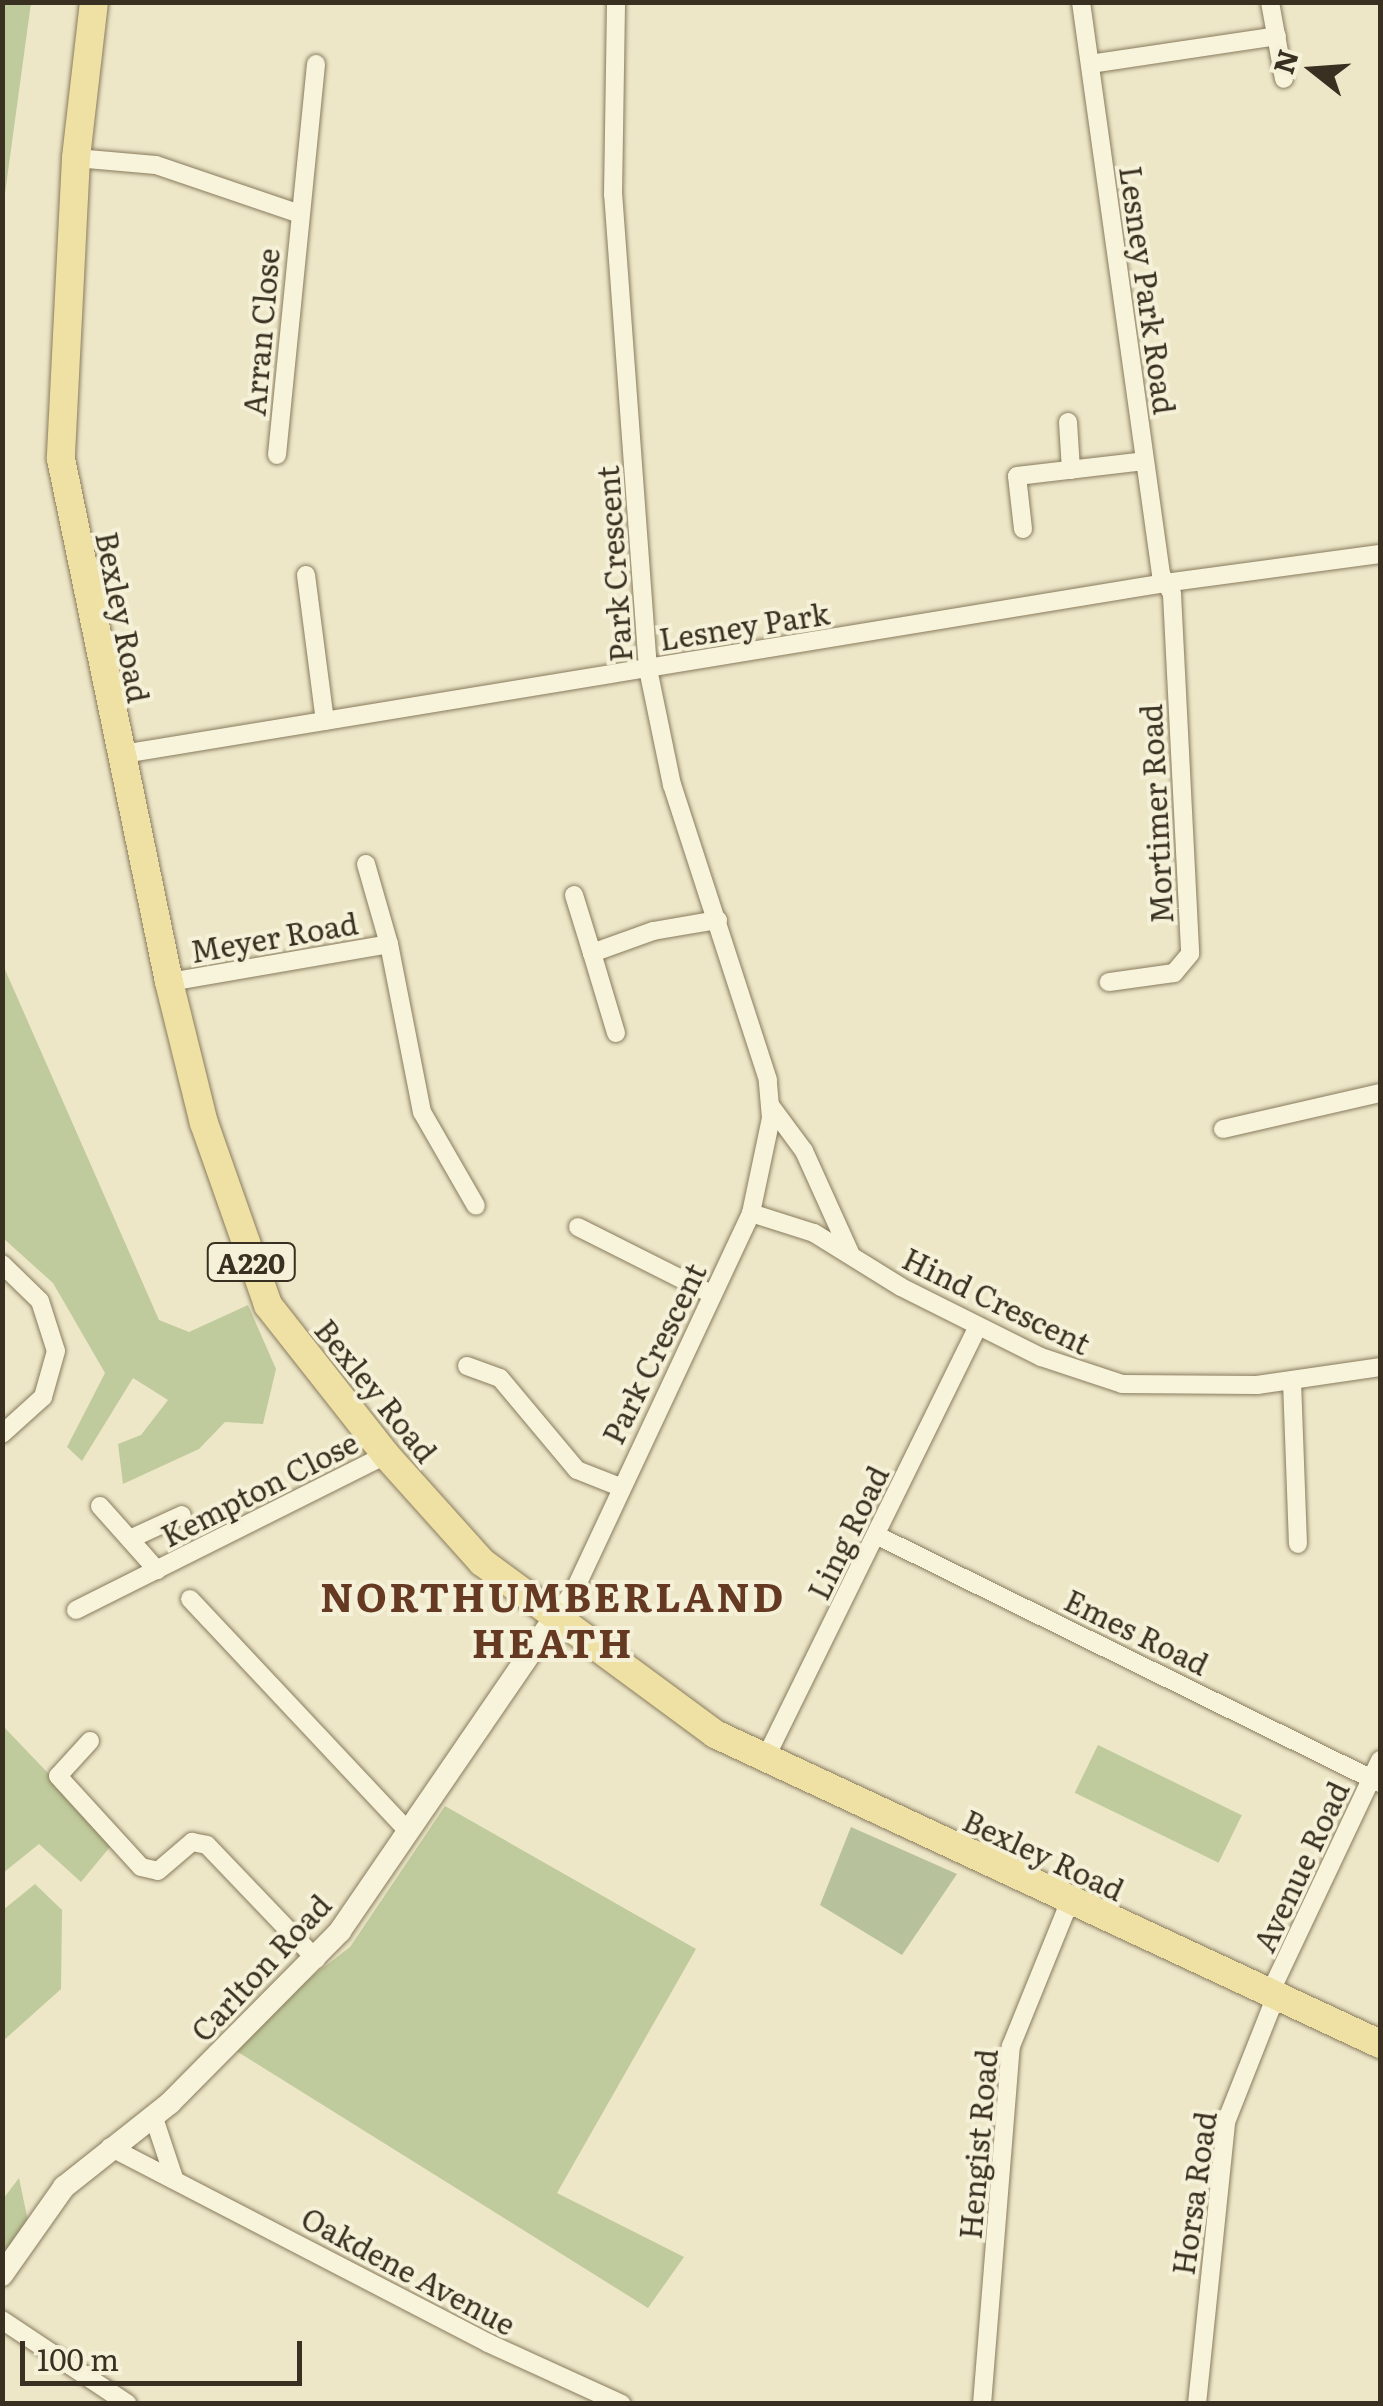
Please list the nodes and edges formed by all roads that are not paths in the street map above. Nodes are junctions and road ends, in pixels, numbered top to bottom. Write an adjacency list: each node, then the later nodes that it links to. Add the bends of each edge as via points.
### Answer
1 (94, 2): 9 (main road, Bexley Road / A220)
2 (616, 2): 19 (street, Park Crescent, via 613,195)
3 (1081, 2): 7 (street, Lesney Park Road)
4 (1270, 2): 5 (street)
5 (1277, 36): 7 (street); 8 (street)
6 (316, 64): 10 (street, Arran Close)
7 (1090, 64): 13 (street, Lesney Park Road)
8 (1284, 80)
9 (76, 158): 10 (street, Arran Close, via 156,165); 21 (main road, Bexley Road / A220, via 61,459)
10 (297, 214): 12 (street, Arran Close)
11 (1068, 422): 14 (street)
12 (278, 455)
13 (1144, 461): 14 (street); 18 (street, Lesney Park Road)
14 (1071, 470): 15 (street, via 1017,476)
15 (1023, 529)
16 (1380, 554): 18 (street, Lesney Park)
17 (306, 575): 20 (street)
18 (1165, 583): 19 (street, Lesney Park); 28 (street, Mortimer Road, via 1172,594 1190,954 1174,973)
19 (648, 669): 20 (street, Lesney Park); 24 (street, Park Crescent, via 668,771)
20 (325, 721): 21 (street, Lesney Park)
21 (117, 755): 27 (main road, Bexley Road / A220)
22 (366, 864): 25 (street, Meyer Road)
23 (574, 895): 26 (street)
24 (718, 920): 26 (street, via 653,931); 31 (street, Park Crescent)
25 (389, 944): 27 (street, Meyer Road); 33 (street, Meyer Road, via 422,1112)
26 (592, 953): 29 (street)
27 (168, 982): 44 (main road, Bexley Road / A220, via 204,1123 268,1306)
28 (1109, 982)
29 (616, 1033)
30 (1380, 1093): 32 (street)
31 (770, 1104): 34 (street, Park Crescent, via 769,1141); 36 (street, Park Crescent, via 804,1150)
32 (1223, 1129)
33 (476, 1206)
34 (751, 1213): 36 (street, Hind Crescent); 38 (street, Park Crescent)
35 (578, 1227): 38 (street)
36 (850, 1253): 39 (street, Hind Crescent)
37 (2, 1264): 43 (street, via 40,1302 56,1351 43,1397)
38 (711, 1294): 45 (street, Park Crescent)
39 (978, 1327): 42 (street, Hind Crescent, via 1078,1373 1122,1384 1168,1390); 48 (street, Ling Road)
40 (467, 1366): 45 (street, via 500,1378 577,1470)
41 (1380, 1366): 42 (street, Hind Crescent)
42 (1292, 1381): 50 (street)
43 (2, 1434)
44 (386, 1455): 51 (street, Kempton Close); 54 (main road, Bexley Road / A220, via 482,1562)
45 (620, 1487): 54 (street, Park Crescent, via 576,1587)
46 (100, 1506): 49 (street, Kempton Close)
47 (182, 1515): 49 (street, Kempton Close)
48 (876, 1536): 57 (street, Ling Road); 58 (street, Emes Road)
49 (130, 1539): 51 (street, Kempton Close)
50 (1298, 1544)
51 (157, 1570): 53 (street, Kempton Close)
52 (190, 1599): 59 (street)
53 (76, 1610)
54 (556, 1616): 57 (main road, Bexley Road / A220, via 666,1700); 59 (street, Carlton Road)
55 (90, 1741): 61 (street, via 58,1776 141,1867 158,1871 192,1842 207,1844)
56 (1380, 1760): 58 (street, Avenue Road)
57 (764, 1761): 60 (main road, Bexley Road / A220)
58 (1376, 1781): 62 (street, Avenue Road)
59 (408, 1831): 61 (street, Carlton Road)
60 (1070, 1901): 62 (main road, Bexley Road / A220); 71 (street, Hengist Road, via 1011,2046)
61 (316, 1958): 64 (street, Carlton Road)
62 (1272, 1996): 63 (main road, Bexley Road / A220); 72 (street, Horsa Road, via 1226,2122)
63 (1380, 2044)
64 (153, 2116): 65 (street, Carlton Road); 66 (street)
65 (110, 2147): 66 (street, Oakdene Avenue); 67 (street, Carlton Road, via 64,2188)
66 (174, 2178): 70 (street, Oakdene Avenue, via 488,2344)
67 (2, 2275)
68 (2, 2320): 69 (street)
69 (128, 2404)
70 (622, 2404)
71 (982, 2404)
72 (1196, 2404)

